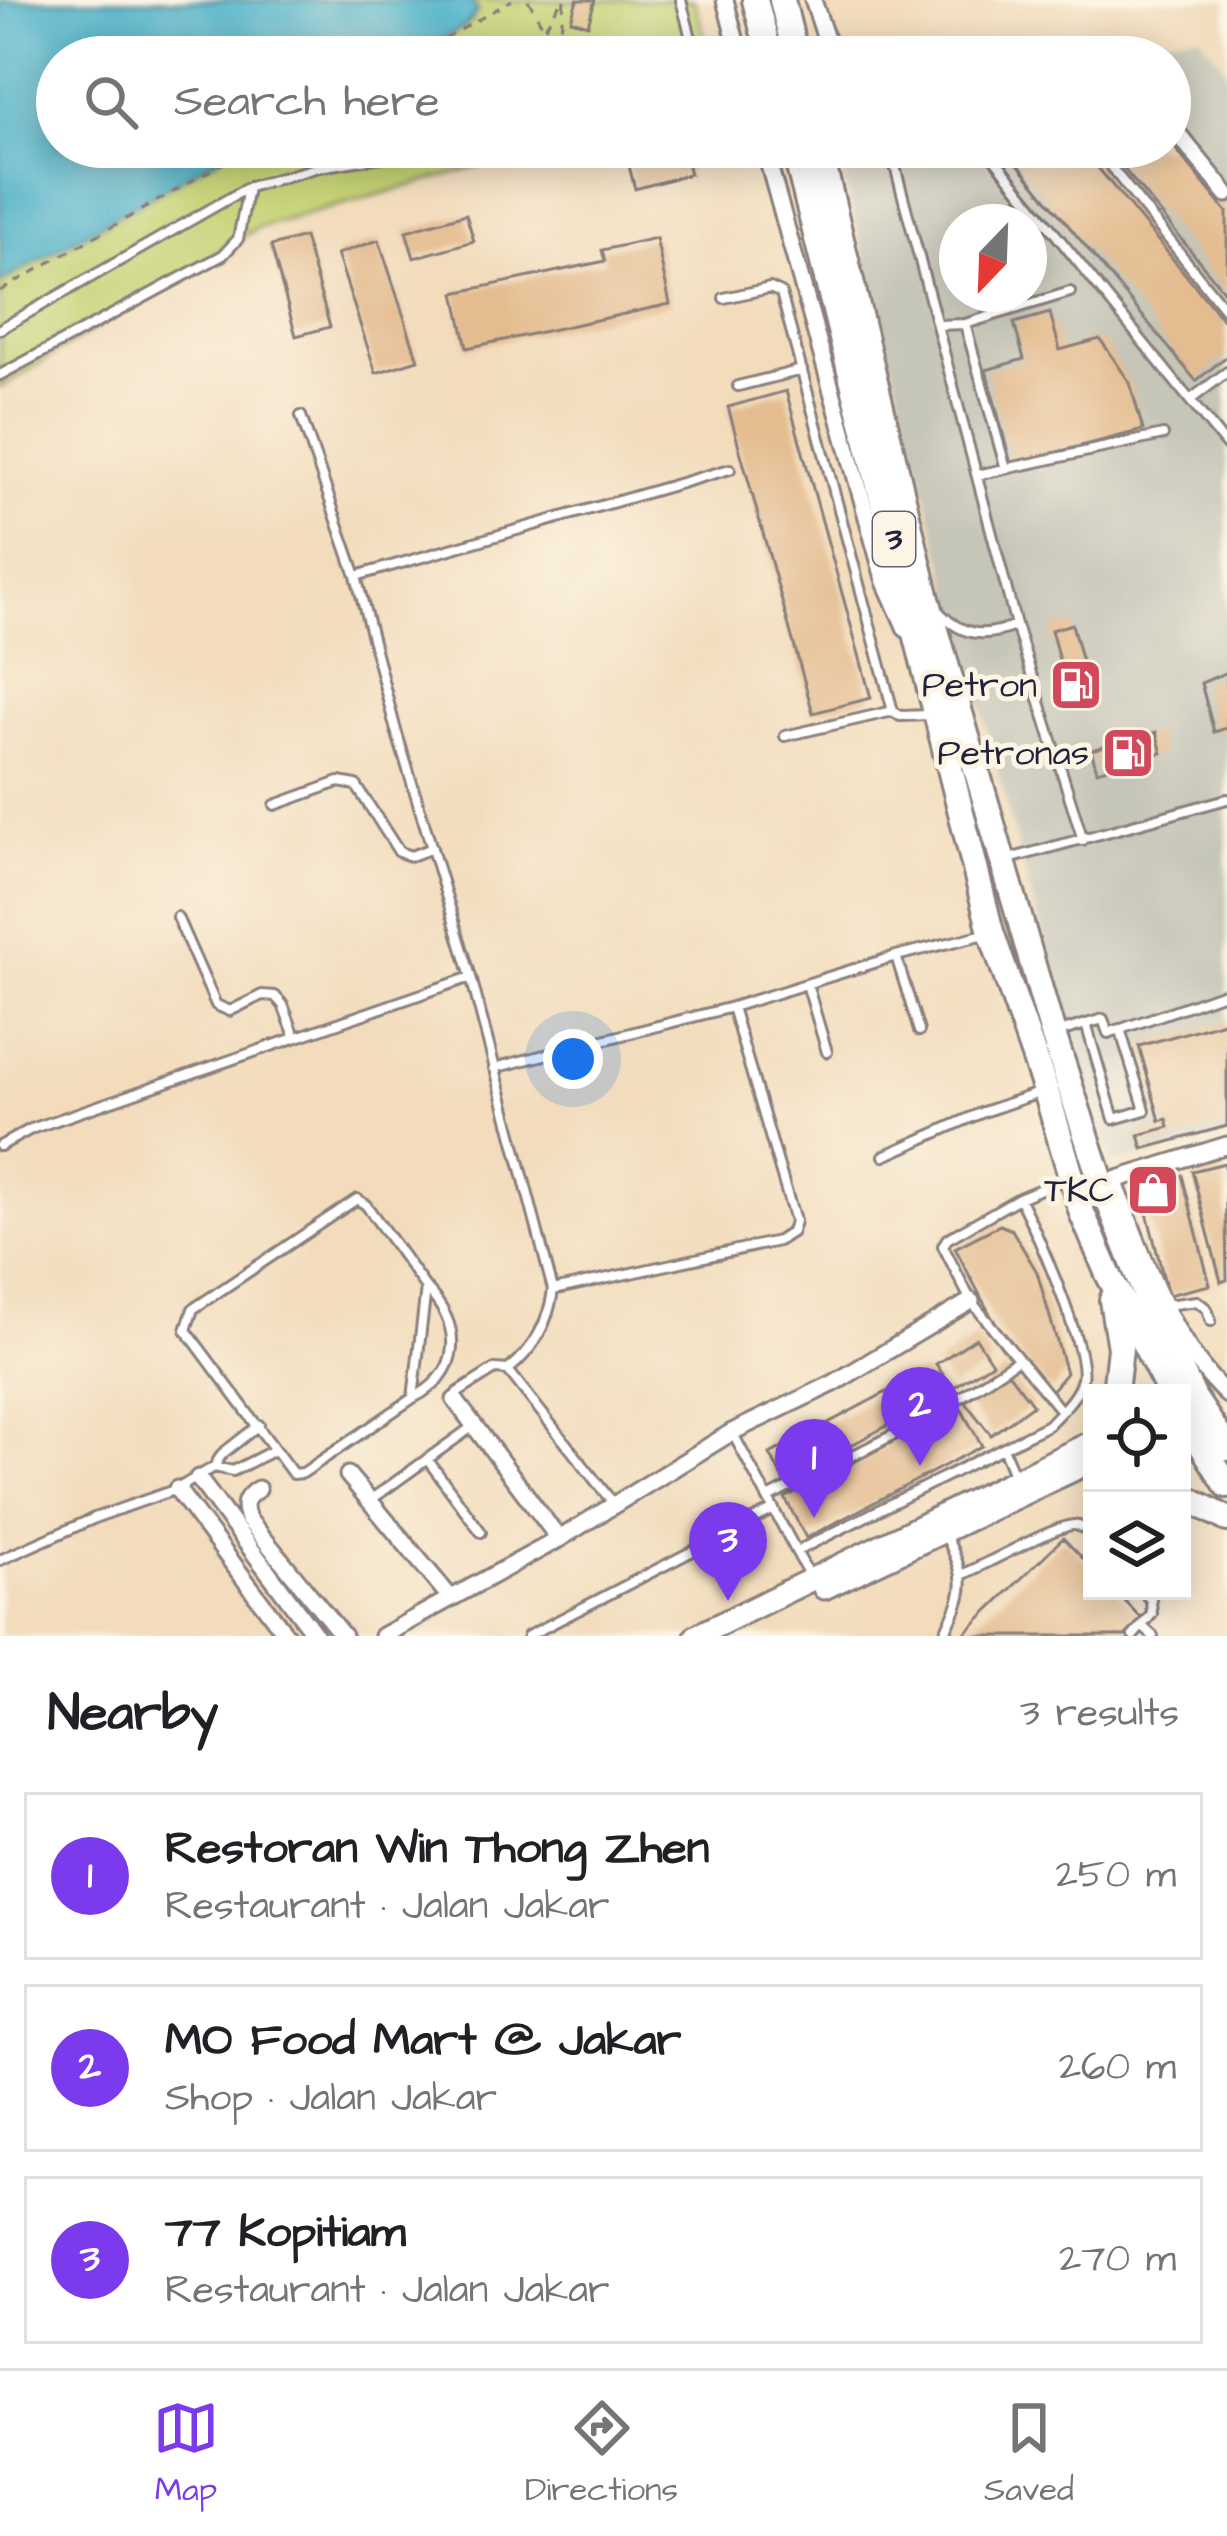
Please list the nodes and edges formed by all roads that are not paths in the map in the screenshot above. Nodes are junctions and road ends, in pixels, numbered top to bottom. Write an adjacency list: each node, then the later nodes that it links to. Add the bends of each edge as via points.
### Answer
1 (681, 0): 6 (lane)
2 (725, 0): 7 (street)
3 (754, 0): 8 (highway)
4 (782, 0): 9 (highway)
5 (813, 0): 10 (street)
6 (690, 36)
7 (734, 36)
8 (764, 36)
9 (791, 36)
10 (825, 36)
11 (1191, 150): 20 (street)
12 (313, 168): 19 (lane)
13 (770, 168): 41 (street, via 885,582)
14 (799, 168): 41 (highway, 3)
15 (824, 168): 39 (highway, 3)
16 (896, 168): 25 (lane)
17 (1002, 168): 31 (lane)
18 (1112, 168): 23 (lane)
19 (248, 187): 26 (lane); 29 (lane, via 238,239 223,255)
20 (1227, 194)
21 (1070, 292): 24 (lane)
22 (724, 298): 27 (lane, via 778,289)
23 (1227, 312)
24 (964, 324): 25 (lane); 36 (lane)
25 (938, 326): 37 (lane)
26 (0, 329)
27 (802, 370): 30 (lane); 42 (lane)
28 (1227, 372): 31 (lane)
29 (0, 375)
30 (737, 386)
31 (1190, 400): 34 (lane)
32 (302, 416): 38 (lane)
33 (1163, 435): 36 (lane)
34 (1227, 446)
35 (730, 469): 38 (lane)
36 (1006, 469): 37 (lane)
37 (977, 475): 40 (lane)
38 (356, 576): 48 (lane)
39 (927, 599): 40 (lane, via 963,631 985,636); 49 (highway, 3)
40 (1016, 625): 47 (lane)
41 (928, 675): 43 (highway, 3)
42 (893, 711): 43 (lane); 44 (lane)
43 (938, 715): 52 (highway, 3)
44 (785, 736)
45 (1227, 799): 47 (lane)
46 (274, 805): 48 (lane, via 339,782 356,785 399,852)
47 (1083, 840): 49 (lane)
48 (432, 848): 54 (lane)
49 (1005, 860): 51 (highway, 3)
50 (177, 916): 62 (lane, via 216,1005 230,1012 262,994 275,996)
51 (1023, 924): 52 (street); 61 (highway, 3)
52 (991, 932): 53 (lane); 65 (highway, 3)
53 (896, 956): 55 (lane); 60 (lane)
54 (471, 977): 62 (lane); 64 (lane)
55 (807, 984): 57 (lane); 63 (lane)
56 (1227, 992): 59 (lane)
57 (732, 1007): 64 (lane); 74 (lane, via 792,1232)
58 (1086, 1024): 59 (lane, via 1102,1019 1108,1033); 59 (lane, via 1114,1118 1145,1110); 61 (lane)
59 (1120, 1029)
60 (919, 1031)
61 (1053, 1034): 70 (highway, 3)
62 (295, 1036): 67 (lane)
63 (827, 1052)
64 (494, 1068): 74 (lane)
65 (1046, 1091): 68 (lane); 69 (highway, 3)
66 (1227, 1144): 70 (street)
67 (0, 1145)
68 (884, 1156)
69 (1071, 1177): 71 (lane); 72 (highway, 3)
70 (1108, 1182): 76 (highway, 3)
71 (1019, 1198): 75 (lane, via 944,1242); 87 (lane, via 1084,1362 1076,1395)
72 (1108, 1274): 80 (highway, via 1120,1348); 81 (highway, 3)
73 (426, 1288): 84 (lane); 84 (lane, via 450,1325 451,1354 449,1367); 90 (lane, via 357,1198 194,1309 186,1330)
74 (553, 1289): 79 (lane, via 549,1315)
75 (971, 1301): 78 (lane); 93 (street, via 834,1383)
76 (1158, 1308): 77 (lane, via 1197,1301); 82 (highway, 3); 83 (street)
77 (1210, 1321)
78 (1017, 1360): 87 (lane); 107 (lane, via 935,1414)
79 (508, 1370): 85 (lane, via 495,1369); 110 (lane)
80 (1116, 1384)
81 (1171, 1384)
82 (1179, 1384)
83 (1226, 1393): 86 (street)
84 (413, 1398): 96 (lane, via 303,1472 293,1474)
85 (455, 1400): 91 (street)
86 (1191, 1406)
87 (1061, 1411): 95 (lane)
88 (1191, 1414): 94 (highway, 3)
89 (1191, 1419): 104 (highway, 3)
90 (259, 1425): 96 (lane); 100 (lane)
91 (473, 1426): 97 (lane); 116 (street)
92 (1227, 1431): 94 (street)
93 (732, 1432): 107 (lane); 110 (street)
94 (1226, 1446)
95 (1003, 1448): 103 (lane); 117 (lane)
96 (274, 1450): 100 (lane, via 233,1471)
97 (427, 1459): 109 (lane); 114 (lane)
98 (1083, 1459): 103 (main road)
99 (1083, 1461): 115 (main road)
100 (214, 1467): 102 (lane)
101 (348, 1474): 109 (street)
102 (198, 1478): 105 (lane); 123 (street)
103 (1016, 1479): 120 (main road)
104 (1227, 1485)
105 (177, 1489): 118 (lane); 125 (street)
106 (258, 1489): 127 (street, via 244,1504 248,1519)
107 (768, 1498): 111 (lane)
108 (1191, 1500): 112 (highway)
109 (369, 1501): 121 (street)
110 (613, 1504): 116 (street)
111 (774, 1508): 117 (lane); 129 (lane)
112 (1227, 1519)
113 (1083, 1529): 119 (lane, via 1061,1526)
114 (481, 1532)
115 (944, 1533): 119 (lane); 120 (main road)
116 (560, 1539): 121 (street)
117 (797, 1551): 120 (lane)
118 (0, 1560)
119 (964, 1574): 132 (lane)
120 (814, 1584): 130 (main road); 131 (main road)
121 (449, 1596): 128 (street)
122 (1151, 1600): 124 (lane)
123 (305, 1621): 125 (street); 126 (street)
124 (1143, 1627): 133 (lane); 134 (lane)
125 (286, 1635)
126 (316, 1636)
127 (343, 1636)
128 (382, 1636)
129 (528, 1636)
130 (697, 1636)
131 (726, 1636)
132 (943, 1636)
133 (1133, 1636)
134 (1153, 1636)

